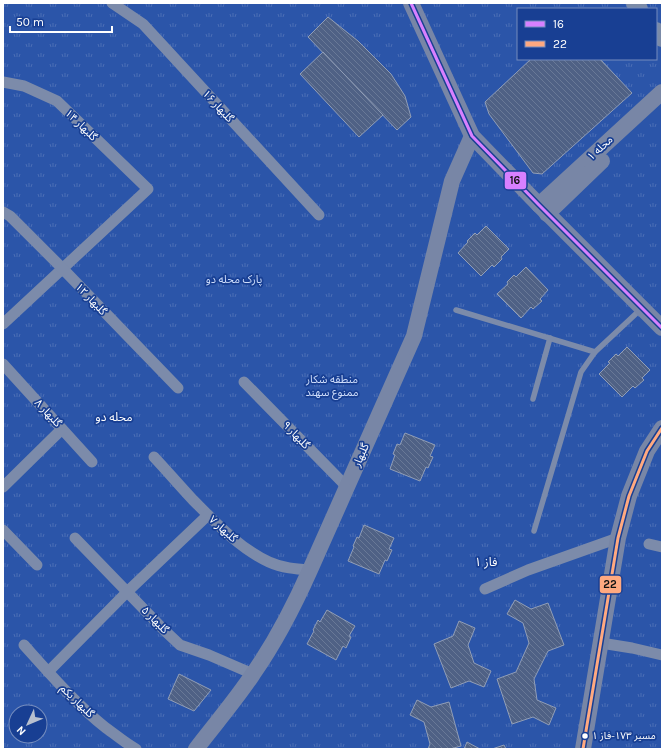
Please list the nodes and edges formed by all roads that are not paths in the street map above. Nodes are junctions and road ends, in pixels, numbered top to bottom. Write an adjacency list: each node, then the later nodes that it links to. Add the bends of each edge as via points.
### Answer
1 (112, 3): 9 (street, گلبهار ۱۶, via 143,24)
2 (412, 3): 6 (street)
3 (3, 82): 10 (street, گلبهار ۱۴, via 24,86 57,102 148,189)
4 (662, 92): 7 (street, محله ۱)
5 (662, 104): 7 (street, محله ۱)
6 (472, 136): 7 (street); 26 (street, گلبهار, via 452,181 414,336)
7 (543, 210): 11 (street)
8 (3, 212): 10 (street, گلبهار ۱۲)
9 (319, 215)
10 (62, 268): 13 (street); 19 (street, گلبهار ۱۲)
11 (642, 308): 14 (street); 16 (lane)
12 (456, 310): 15 (lane)
13 (3, 324)
14 (662, 328)
15 (550, 338): 16 (lane); 20 (lane)
16 (595, 352): 29 (lane, via 581,372)
17 (3, 364): 22 (street, گلبهار ۸)
18 (244, 382): 26 (street, گلبهار ۹)
19 (178, 388)
20 (533, 399)
21 (662, 428): 31 (street, via 647,451 629,496)
22 (62, 429): 24 (street, گلبهار ۸); 25 (street)
23 (154, 457): 27 (street, گلبهار ۷)
24 (92, 462)
25 (3, 487)
26 (347, 487): 35 (street, گلبهار)
27 (208, 515): 35 (street, گلبهار ۷, via 233,539 254,554 294,569); 37 (street)
28 (3, 530): 34 (street)
29 (534, 531)
30 (75, 538): 37 (street, گلبهار ۵)
31 (618, 538): 36 (street, via 528,570); 38 (street)
32 (649, 544): 33 (street)
33 (662, 547)
34 (37, 565)
35 (310, 570): 42 (street, گلبهار, via 295,603)
36 (485, 589)
37 (127, 592): 41 (street); 42 (street, گلبهار ۵, via 180,644)
38 (600, 643): 40 (street); 45 (street)
39 (24, 646): 41 (street, گلبهار یکم)
40 (662, 655)
41 (48, 672): 43 (street, گلبهار یکم, via 97,721)
42 (253, 674): 44 (street, گلبهار)
43 (136, 749)
44 (196, 749)
45 (583, 749)

